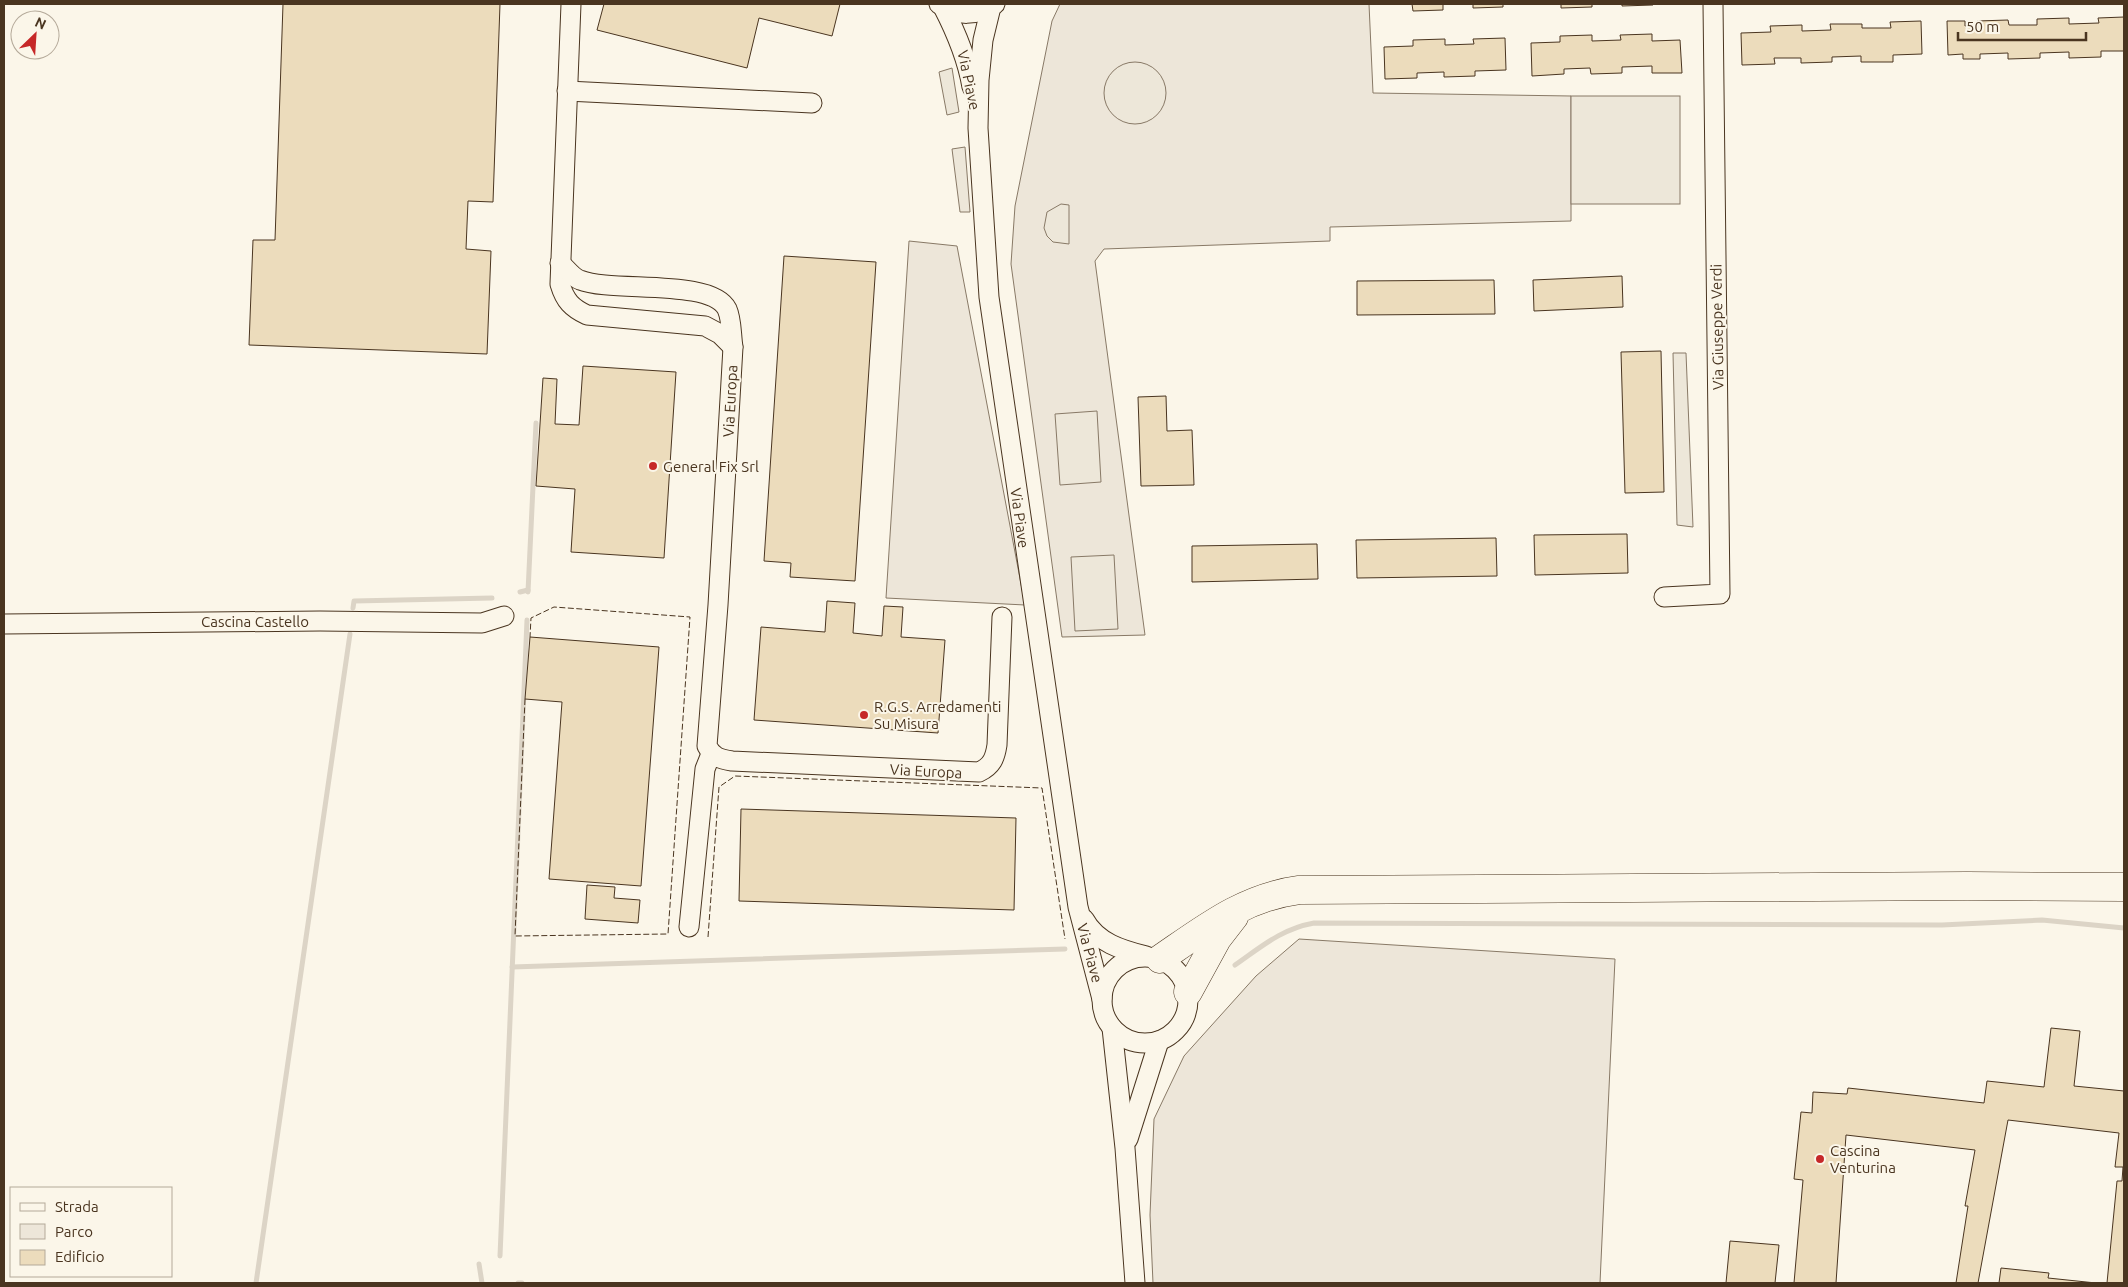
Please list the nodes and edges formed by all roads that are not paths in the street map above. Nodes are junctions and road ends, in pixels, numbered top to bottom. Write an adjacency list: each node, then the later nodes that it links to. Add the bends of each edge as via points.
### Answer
1 (571, 4): 5 (street, Via Europa)
2 (1713, 4): 10 (street, Via Giuseppe Verdi, via 1720,594)
3 (941, 5): 4 (street, Via Piave, via 969,14); 7 (street, Via Piave, via 968,63)
4 (993, 5): 7 (street, Via Piave, via 983,40)
5 (567, 90): 6 (street); 8 (street, Via Europa)
6 (812, 103)
7 (978, 128): 17 (street, Via Piave, via 989,297)
8 (560, 263): 9 (street, Via Europa, via 579,280 595,284 695,291 714,297 726,307 730,317); 9 (street, Via Europa, via 563,297 572,308 587,315 705,326 720,334)
9 (733, 347): 14 (street, Via Europa, via 707,746)
10 (1664, 597)
11 (504, 616): 13 (street, Cascina Castello, via 482,623)
12 (1002, 617): 14 (street, Via Europa, via 997,745 995,757 988,768 979,772 732,761)
13 (4, 624)
14 (711, 754): 18 (street, Via Europa, via 706,769)
15 (2124, 888): 16 (highway, via 1299,890 1278,892)
16 (1243, 906): 19 (highway); 20 (highway, via 1217,939)
17 (1078, 907): 19 (street, Via Piave, via 1088,926 1099,937 1111,945); 21 (street, Via Piave)
18 (689, 927)
19 (1153, 958): 20 (street, Via Piave, via 1178,972); 21 (street, Via Piave, via 1133,958 1120,964 1110,973)
20 (1188, 992): 23 (street, via 1184,1018 1178,1028)
21 (1102, 999): 22 (street, Via Piave, via 1106,1019)
22 (1112, 1028): 23 (street, via 1134,1042); 24 (street, Via Piave)
23 (1159, 1041): 24 (street)
24 (1125, 1148): 25 (street, Via Piave)
25 (1135, 1283)

